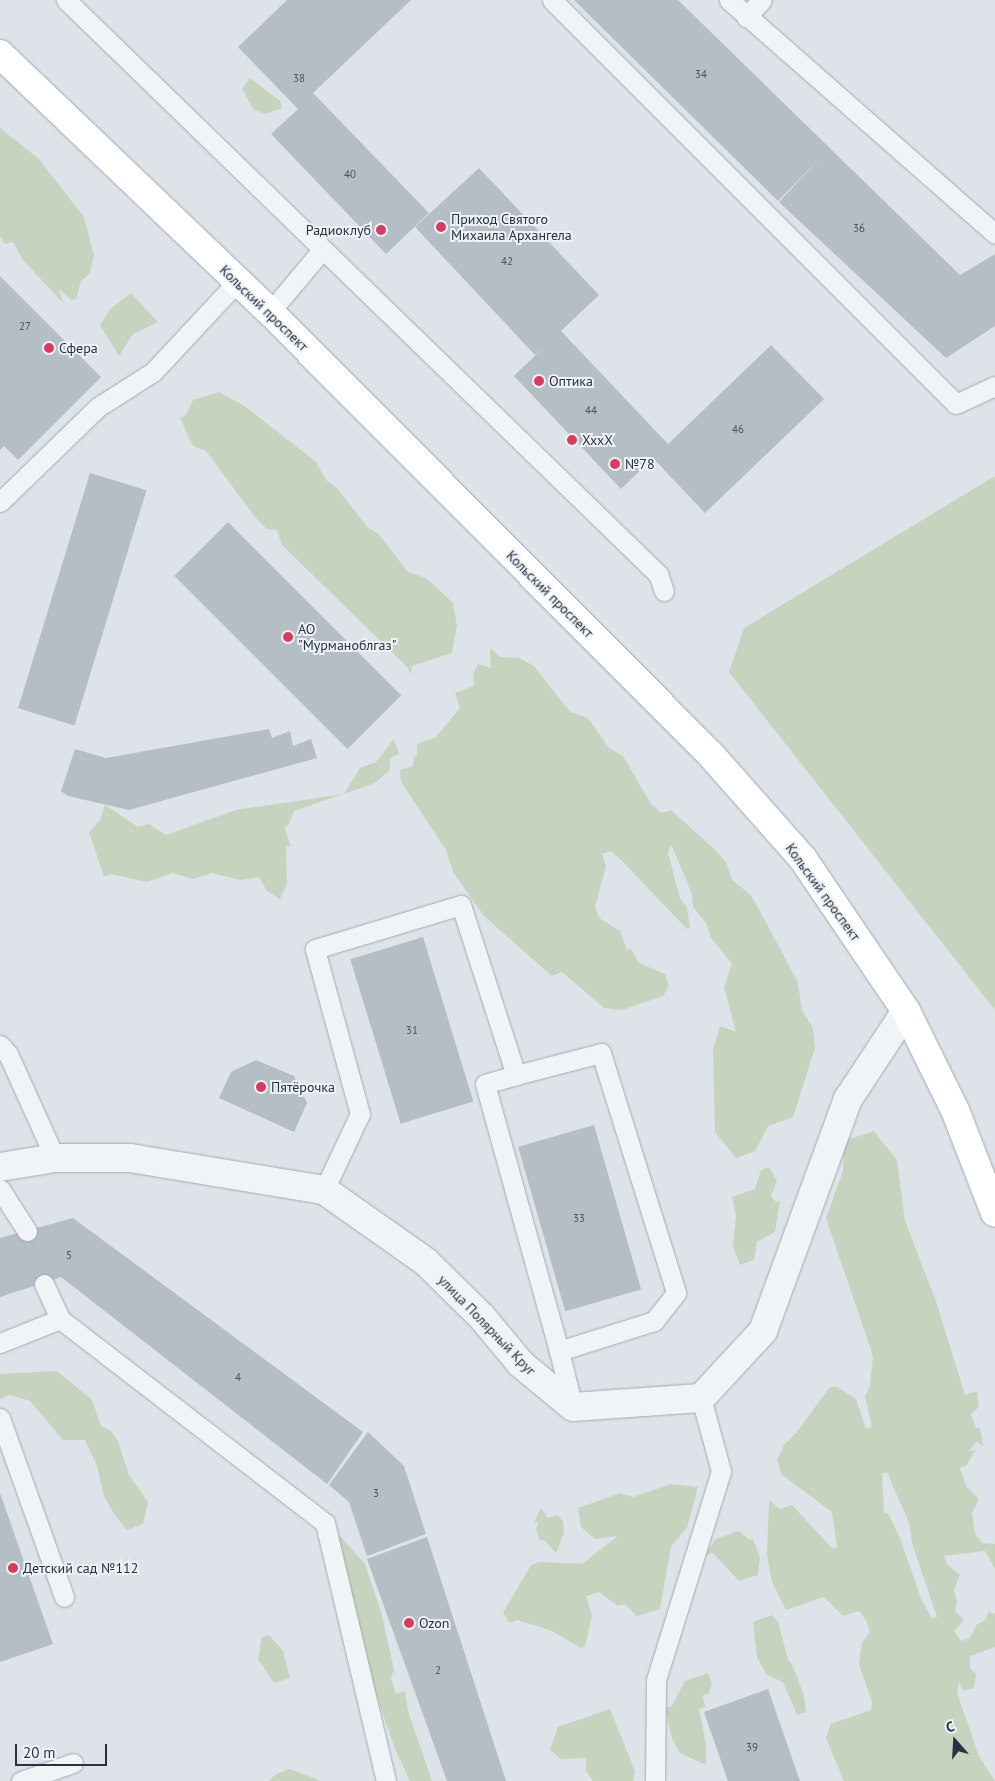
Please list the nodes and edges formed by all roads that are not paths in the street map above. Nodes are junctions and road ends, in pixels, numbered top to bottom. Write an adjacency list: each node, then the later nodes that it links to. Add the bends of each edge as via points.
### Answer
1 (66, 0): 8 (lane)
2 (552, 0): 11 (lane, via 956,404)
3 (729, 0): 5 (lane)
4 (762, 0): 5 (lane)
5 (746, 17): 7 (lane)
6 (0, 54): 9 (main road, Кольский проспект)
7 (995, 234)
8 (321, 251): 10 (lane); 13 (lane, via 658,574)
9 (237, 282): 10 (main road, Кольский проспект); 12 (lane, via 154,372 98,407)
10 (270, 312): 14 (main road, Кольский проспект, via 711,755 803,859)
11 (995, 386)
12 (0, 502)
13 (664, 591)
14 (906, 1011): 21 (main road, Кольский проспект, via 955,1110); 27 (street, via 848,1099 763,1331)
15 (0, 1045): 17 (lane, via 8,1054)
16 (516, 1075): 20 (lane, via 461,905 315,949 360,1114); 26 (lane, via 485,1084); 26 (lane, via 601,1053 676,1293 654,1321)
17 (55, 1158): 18 (street, улица Полярный Круг); 20 (street, улица Полярный Круг, via 130,1158)
18 (0, 1167)
19 (0, 1189): 22 (lane)
20 (324, 1190): 28 (street, улица Полярный Круг, via 426,1262 482,1317 521,1364)
21 (995, 1213)
22 (27, 1231)
23 (44, 1284): 24 (lane)
24 (60, 1319): 25 (lane); 33 (lane, via 325,1523)
25 (0, 1343)
26 (559, 1351): 28 (lane)
27 (701, 1398): 28 (street); 34 (lane, via 721,1472 656,1680)
28 (573, 1407)
29 (0, 1418): 30 (lane)
30 (64, 1597)
31 (73, 1763): 32 (lane)
32 (21, 1781)
33 (386, 1781)
34 (655, 1781)

